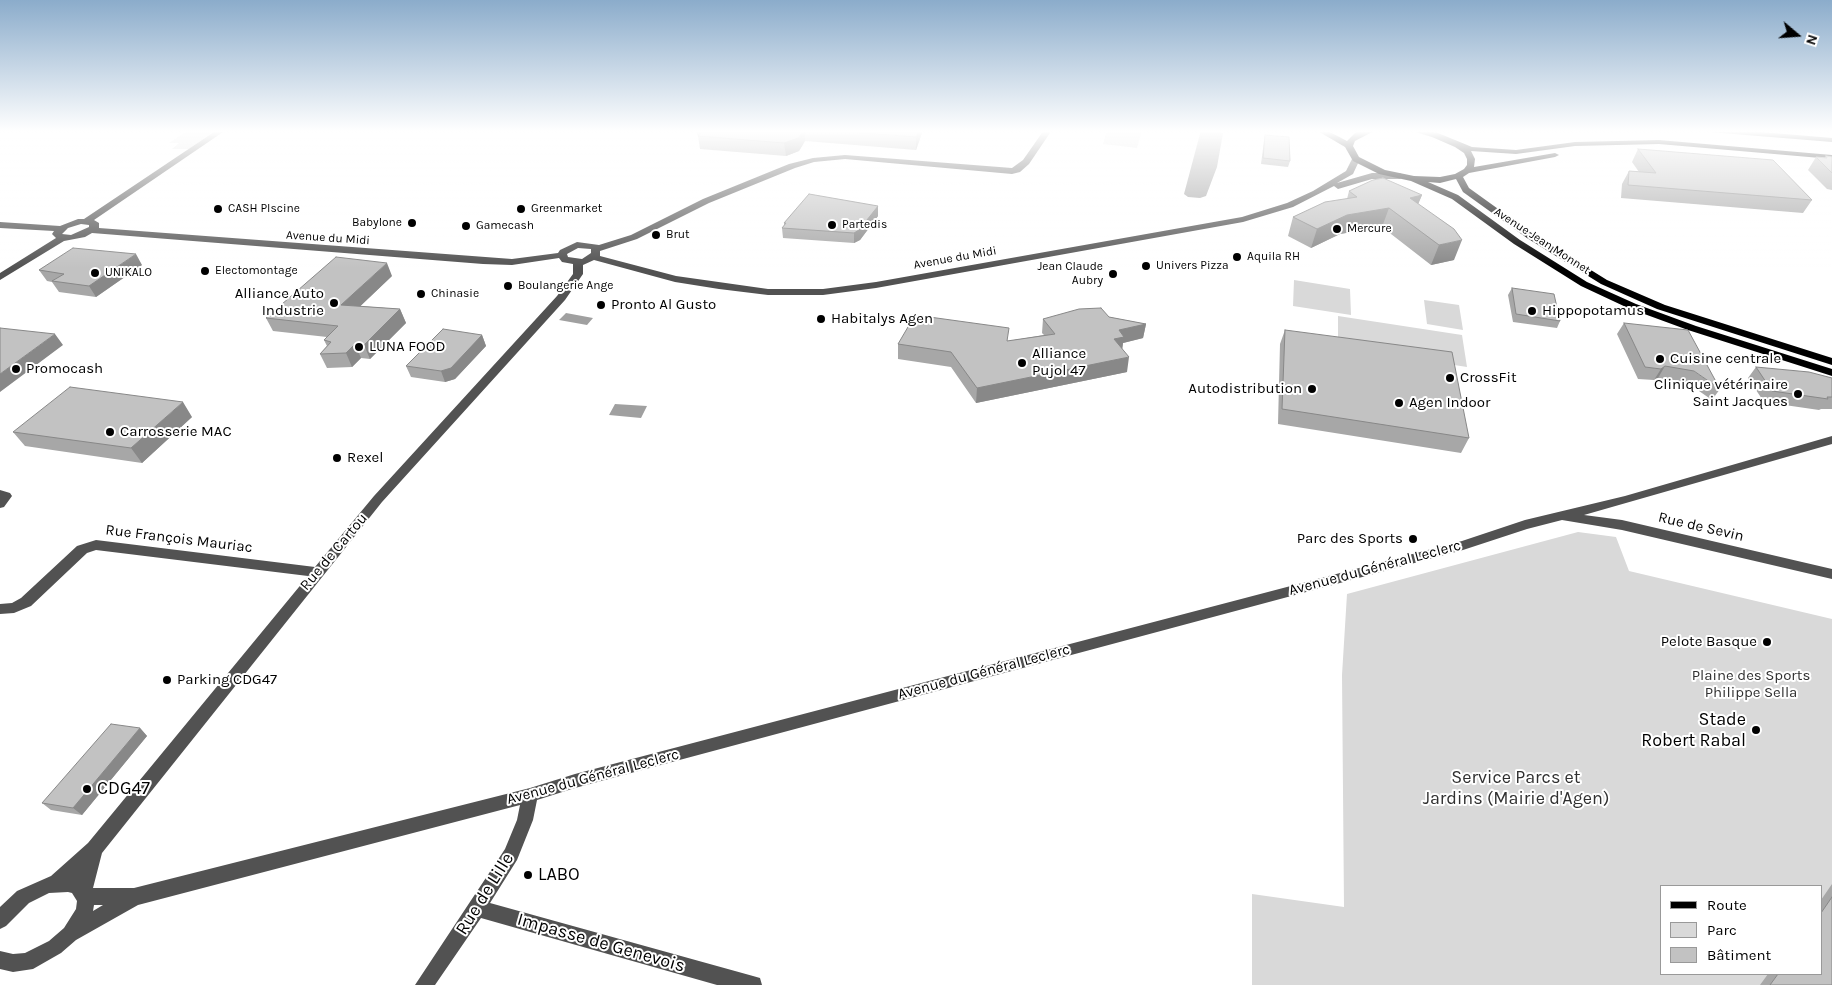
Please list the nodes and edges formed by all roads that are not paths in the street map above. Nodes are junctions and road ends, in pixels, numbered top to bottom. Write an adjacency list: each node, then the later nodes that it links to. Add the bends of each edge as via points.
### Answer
1 (158, 176): 10 (street)
2 (768, 176): 12 (street)
3 (1344, 176): 8 (street, Avenue du Midi)
4 (1400, 176): 7 (main road); 8 (street, Avenue du Midi, via 1363,178)
5 (1455, 176): 7 (main road, via 1440,180)
6 (1462, 176): 16 (main road, Avenue Jean Monnet, via 1466,190 1530,236 1604,282 1669,310)
7 (1414, 179): 17 (main road, Avenue Jean Monnet, via 1455,198 1584,284 1692,328)
8 (1316, 193): 12 (street, Avenue du Midi, via 1290,205 1236,220 823,292 768,292 675,279)
9 (0, 225): 11 (street)
10 (89, 226): 11 (street, via 70,224); 11 (street, via 77,236); 13 (street, Avenue du Midi, via 483,261 512,262)
11 (61, 233): 15 (street)
12 (595, 253): 13 (street, Avenue du Midi, via 592,245 577,245 566,249); 14 (street)
13 (562, 255): 14 (street, via 565,260)
14 (578, 262): 22 (street, Rue de Cartou, via 578,274 561,298 378,499)
15 (0, 277)
16 (1832, 362)
17 (1832, 373)
18 (1832, 440): 21 (street, Avenue du Général Leclerc)
19 (0, 494): 20 (street, via 6,496)
20 (0, 504)
21 (1562, 516): 23 (street, Rue de Sevin, via 1622,525); 25 (street, Avenue du Général Leclerc)
22 (317, 572): 24 (street, Rue François Mauriac, via 96,545 82,549 26,602 14,608); 26 (street, Rue de Cartou)
23 (1832, 574)
24 (0, 609)
25 (530, 795): 30 (street, Avenue du Général Leclerc); 32 (street, Rue de Lille, via 517,842)
26 (94, 849): 27 (street, Rue de Cartou); 28 (street, Rue de Cartou)
27 (55, 884): 28 (street, via 78,886); 29 (street)
28 (84, 894): 30 (street, Avenue du Général Leclerc); 34 (street, Rue de Cartou, via 84,912)
29 (23, 897): 31 (street); 33 (street)
30 (134, 897): 34 (street, Avenue du Général Leclerc)
31 (0, 907)
32 (477, 908): 36 (street, Rue de Lille); 37 (street, Impasse de Genevois)
33 (0, 920)
34 (70, 934): 35 (street, via 55,947 26,962)
35 (0, 960)
36 (424, 985)
37 (753, 985)

